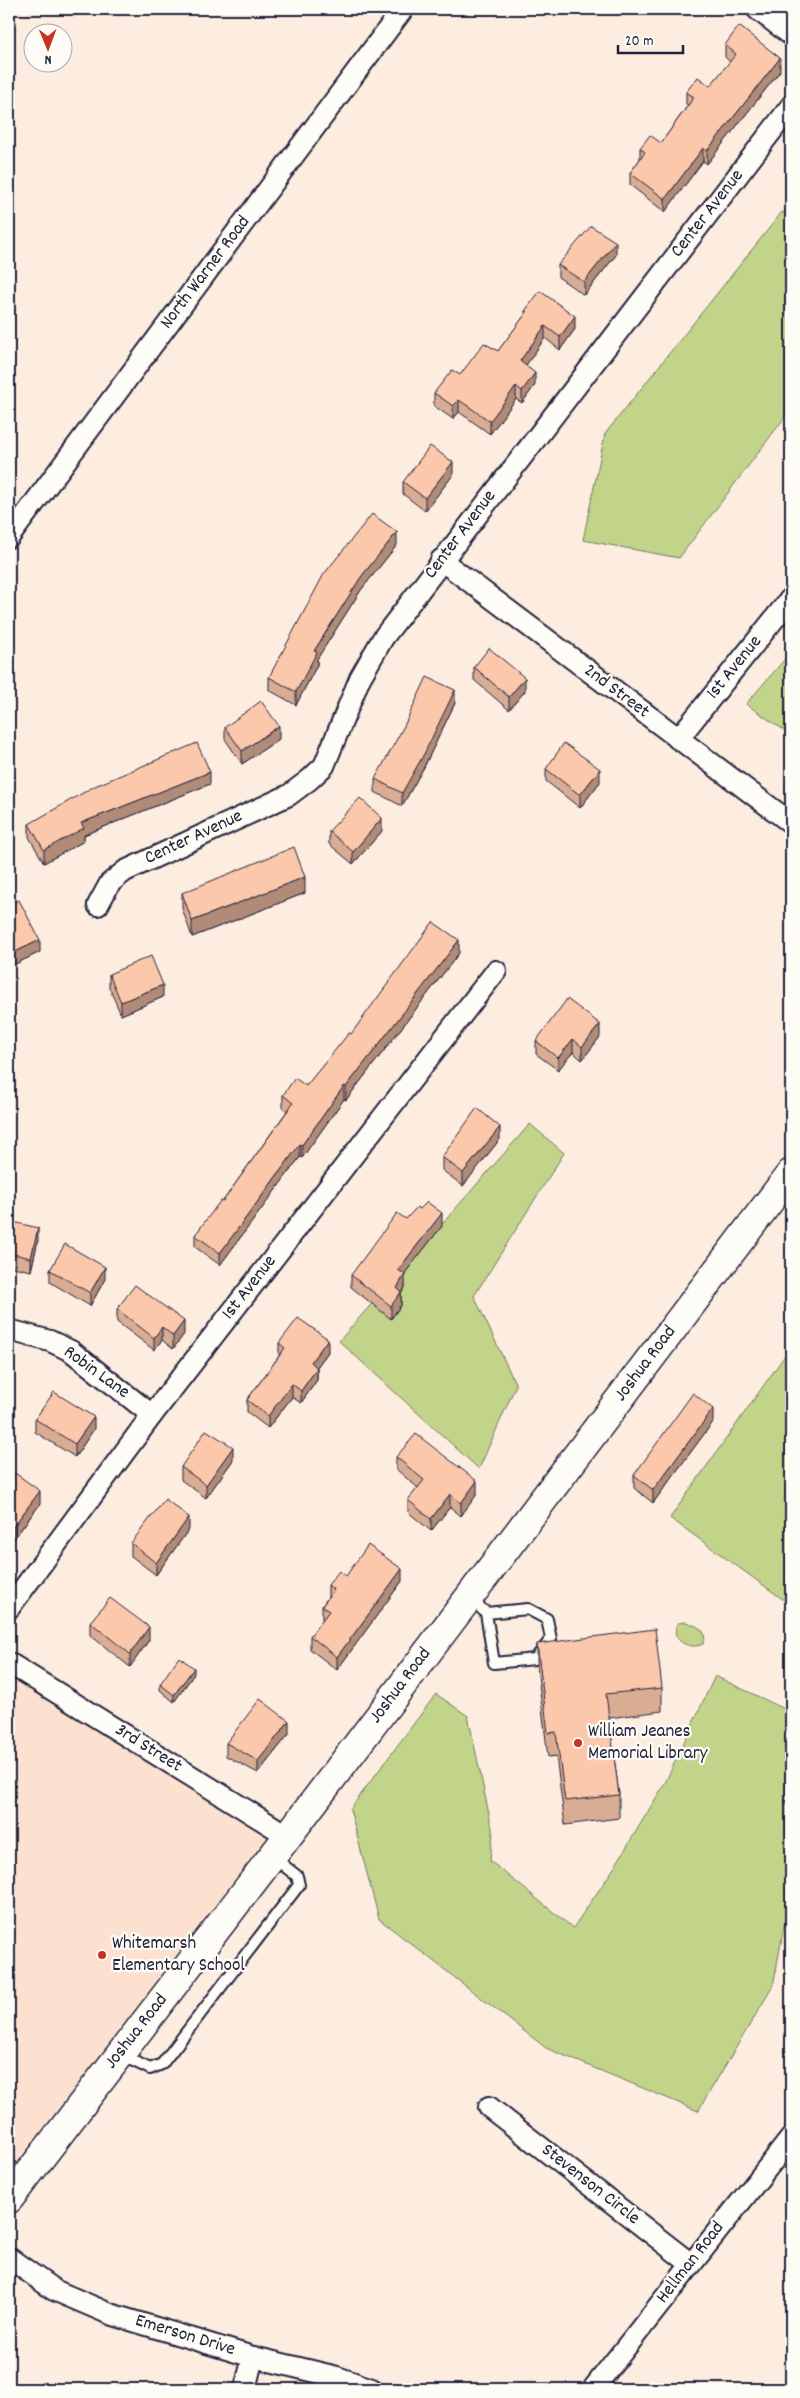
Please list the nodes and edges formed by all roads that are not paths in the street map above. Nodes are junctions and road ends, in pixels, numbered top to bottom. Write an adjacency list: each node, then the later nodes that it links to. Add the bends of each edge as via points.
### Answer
1 (403, 9): 5 (street, North Warner Road)
2 (757, 9): 3 (street)
3 (791, 35)
4 (791, 106): 6 (street, Center Avenue)
5 (9, 537)
6 (441, 560): 8 (street, 2nd Street); 10 (street, Center Avenue, via 370,657 324,766 289,795 125,871 110,883)
7 (791, 598): 8 (street, 1st Avenue)
8 (678, 739): 9 (street, 2nd Street)
9 (791, 823)
10 (98, 906)
11 (496, 971): 14 (street, 1st Avenue)
12 (791, 1172): 15 (main road, Joshua Road)
13 (9, 1330): 14 (street, Robin Lane, via 50,1341 70,1351)
14 (152, 1415): 16 (street, 1st Avenue)
15 (477, 1605): 15 (lane, via 494,1663 535,1659 551,1640 547,1619 528,1609); 18 (main road, Joshua Road)
16 (9, 1608)
17 (9, 1663): 18 (street, 3rd Street)
18 (280, 1846): 19 (main road, Joshua Road); 19 (lane, via 299,1885 199,2016 162,2064 150,2069)
19 (120, 2054): 22 (main road, Joshua Road)
20 (489, 2107): 24 (street, Stevenson Circle)
21 (791, 2138): 24 (street, Hellman Road)
22 (12, 2187)
23 (9, 2258): 25 (street, Emerson Drive, via 54,2290 110,2314)
24 (691, 2264): 28 (street, Hellman Road)
25 (253, 2357): 26 (street); 27 (street, Emerson Drive)
26 (246, 2389)
27 (372, 2389)
28 (592, 2389)

